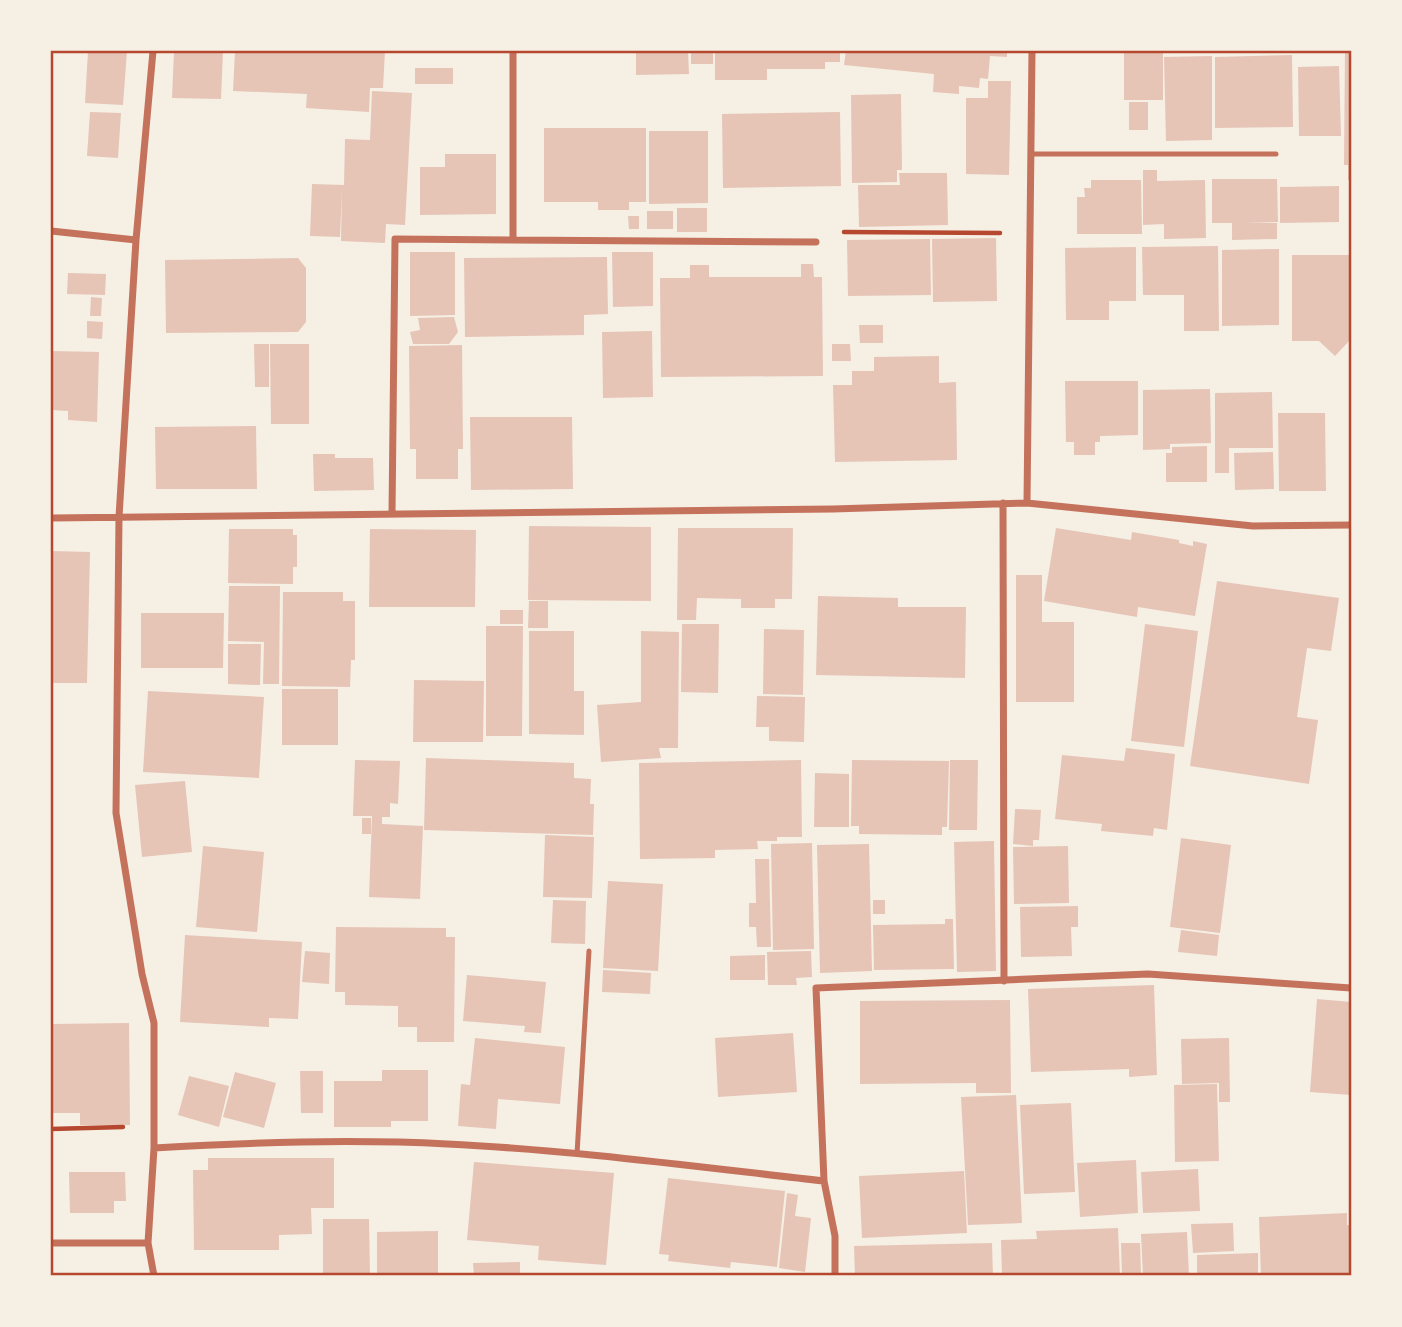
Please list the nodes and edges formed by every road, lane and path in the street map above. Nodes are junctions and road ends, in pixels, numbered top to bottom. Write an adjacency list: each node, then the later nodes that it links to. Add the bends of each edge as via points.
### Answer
1 (153, 51): 8 (street)
2 (513, 51): 9 (street)
3 (1032, 51): 4 (street)
4 (1032, 154): 5 (lane); 7 (street)
5 (1276, 155)
6 (51, 230): 8 (street)
7 (1032, 233): 10 (path, via 831,232); 12 (street)
8 (136, 240): 14 (street)
9 (513, 240): 10 (street); 13 (street, via 395,239)
10 (816, 242)
11 (1003, 503): 12 (street); 13 (street); 18 (street)
12 (1027, 503): 16 (street, via 1253,526)
13 (392, 514): 14 (street)
14 (119, 517): 15 (street); 20 (street, via 116,813 154,1023)
15 (51, 518)
16 (1351, 525)
17 (589, 951): 23 (lane)
18 (1004, 981): 19 (street, via 1148,974); 24 (street, via 816,988)
19 (1351, 988)
20 (153, 1126): 21 (path); 22 (street)
21 (51, 1129)
22 (154, 1148): 23 (street, via 265,1141 447,1144); 26 (street)
23 (577, 1154): 24 (street)
24 (824, 1181): 28 (street, via 835,1236)
25 (51, 1243): 26 (street)
26 (148, 1243): 27 (street)
27 (154, 1276)
28 (835, 1276)

